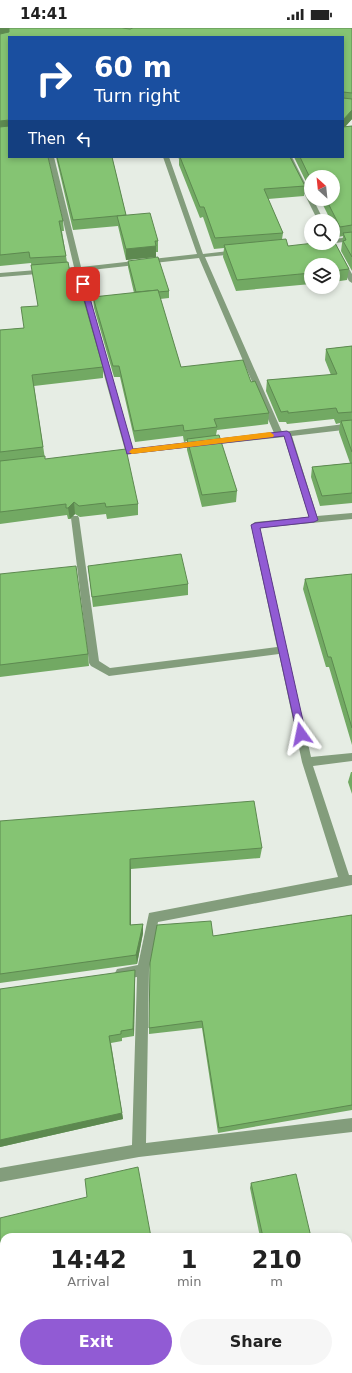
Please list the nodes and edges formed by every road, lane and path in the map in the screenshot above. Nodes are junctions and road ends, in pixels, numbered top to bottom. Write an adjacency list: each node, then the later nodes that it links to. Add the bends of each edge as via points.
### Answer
1 (51, 158): 10 (street)
2 (166, 158): 9 (street)
3 (289, 158): 4 (street)
4 (317, 214)
5 (352, 239): 6 (street)
6 (340, 241)
7 (337, 250): 12 (street)
8 (247, 251): 9 (street)
9 (201, 256): 10 (street); 14 (street)
10 (78, 269): 11 (street); 15 (street)
11 (0, 275)
12 (352, 282)
13 (352, 426): 14 (street)
14 (283, 434): 15 (street); 19 (street)
15 (130, 452): 16 (street)
16 (107, 455)
17 (352, 516): 19 (street)
18 (75, 518): 20 (street, via 94,663 109,672)
19 (314, 520): 20 (street, via 255,525)
20 (283, 650): 22 (street)
21 (352, 757): 22 (street)
22 (307, 762): 23 (street)
23 (349, 880): 24 (street, via 153,917)
24 (143, 970): 25 (street); 27 (street)
25 (106, 975)
26 (352, 1125): 27 (street)
27 (139, 1150): 28 (street)
28 (0, 1175)

